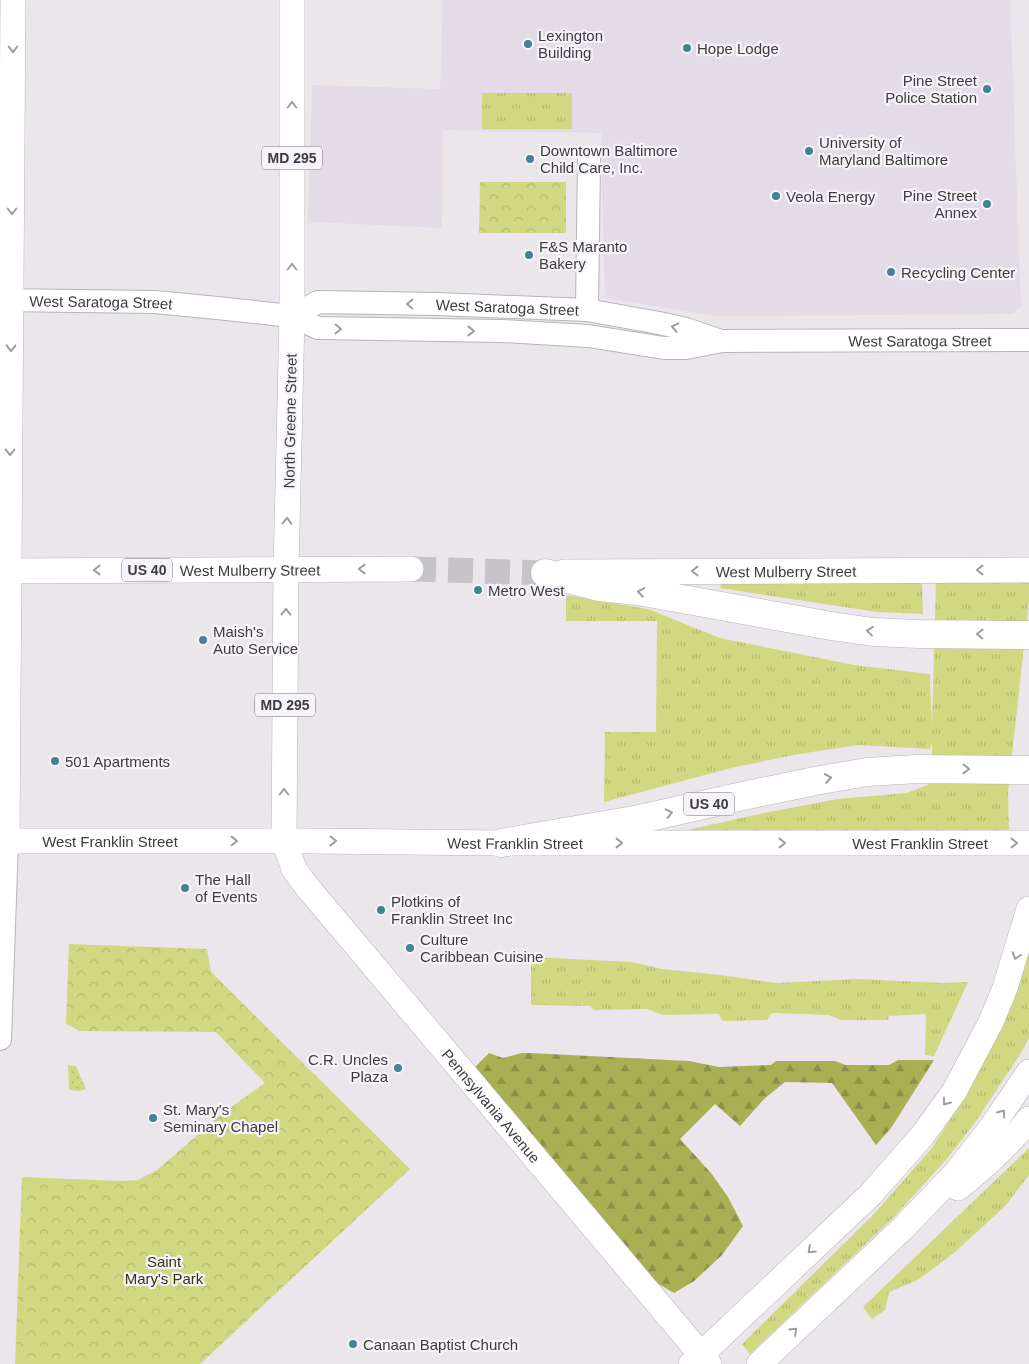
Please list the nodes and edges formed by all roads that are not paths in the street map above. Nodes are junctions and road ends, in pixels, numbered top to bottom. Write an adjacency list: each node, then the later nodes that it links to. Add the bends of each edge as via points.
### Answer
1 (13, 0): 4 (main road, one-way to 4)
2 (292, 0): 6 (main road, North Greene Street / MD 295, one-way to 2)
3 (589, 159): 5 (main road)
4 (6, 300): 6 (main road, West Saratoga Street, via 155,302); 14 (main road, one-way to 14)
5 (587, 310): 6 (main road, West Saratoga Street, one-way to 6, via 318,302); 7 (main road, via 572,322); 9 (main road); 10 (main road, West Saratoga Street, one-way to 5, via 686,329)
6 (292, 316): 7 (main road, West Saratoga Street, one-way to 7, via 318,328); 12 (main road, North Greene Street / MD 295, one-way to 6)
7 (502, 331): 9 (main road, West Saratoga Street, via 588,336)
8 (1029, 340): 10 (main road, West Saratoga Street)
9 (615, 341): 10 (main road, West Saratoga Street, via 672,348)
10 (722, 341)
11 (411, 569): 12 (main road, West Mulberry Street / US 40, one-way to 12)
12 (286, 570): 14 (main road, West Mulberry Street / US 40, one-way to 14); 19 (main road, North Greene Street / MD 295, one-way to 12)
13 (1029, 570): 15 (main road, West Mulberry Street, one-way to 15)
14 (4, 571): 18 (main road)
15 (544, 572): 16 (highway, one-way to 15, via 874,632 599,587)
16 (1029, 635)
17 (1029, 770): 20 (highway, US 40, one-way to 17, via 640,819 866,772)
18 (4, 841): 19 (main road, West Franklin Street / US 40, one-way to 19); 23 (main road)
19 (284, 841): 20 (main road, West Franklin Street / US 40, one-way to 20); 27 (main road, Pennsylvania Avenue, via 294,869 308,888)
20 (501, 843): 21 (main road, West Franklin Street, one-way to 21)
21 (1029, 843)
22 (1029, 909): 27 (main road, one-way to 27, via 992,1022 954,1092 922,1136 871,1194)
23 (0, 1039)
24 (1029, 1072): 26 (main road, one-way to 24, via 956,1173 992,1128)
25 (1029, 1120): 26 (main road, via 968,1179)
26 (902, 1229): 28 (main road, one-way to 26)
27 (700, 1361)
28 (758, 1364)

